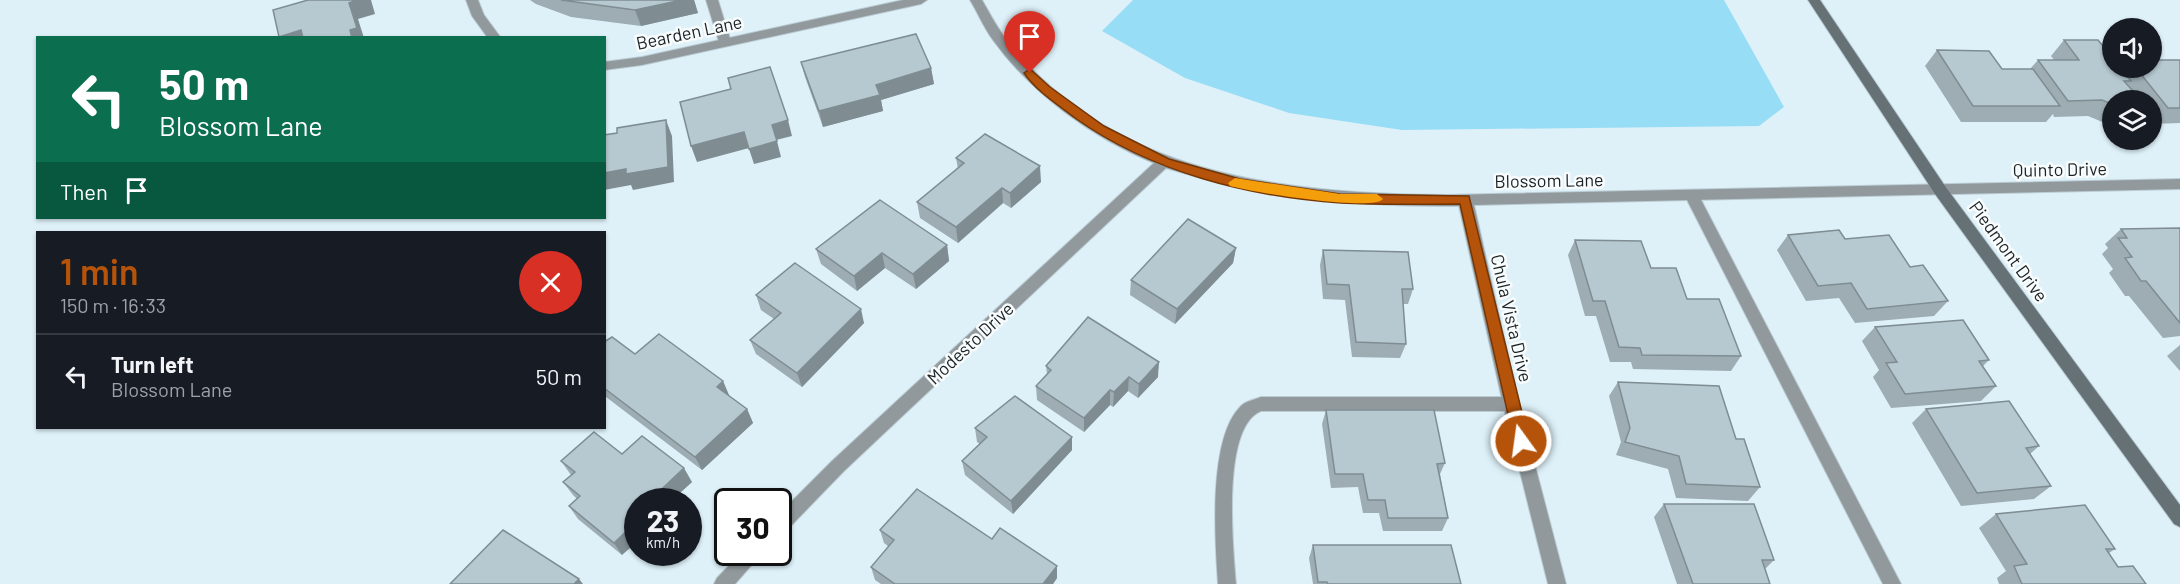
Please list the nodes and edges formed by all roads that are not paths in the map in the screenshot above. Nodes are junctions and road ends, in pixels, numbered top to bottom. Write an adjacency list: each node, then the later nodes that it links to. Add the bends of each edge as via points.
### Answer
1 (472, 0): 6 (street, via 478,16)
2 (712, 0): 7 (street)
3 (921, 0): 7 (street, Bearden Lane)
4 (976, 0): 9 (street, Blossom Lane, via 998,39 1046,90 1100,129)
5 (1814, 0): 11 (street, Piedmont Drive)
6 (493, 36)
7 (725, 42): 8 (street, Bearden Lane)
8 (606, 66)
9 (1164, 162): 13 (street, Blossom Lane, via 1240,184 1340,198); 15 (street, Modesto Drive)
10 (2180, 184): 11 (street, Quinto Drive)
11 (1940, 190): 12 (street, Blossom Lane); 16 (street, Piedmont Drive)
12 (1692, 196): 13 (street, Blossom Lane); 21 (street)
13 (1465, 199): 14 (street, Chula Vista Drive)
14 (1511, 404): 19 (street, via 1261,404 1245,411 1228,452); 20 (street, Chula Vista Drive)
15 (792, 513)
16 (2180, 519)
17 (740, 566): 18 (street)
18 (723, 584)
19 (1227, 584)
20 (1557, 584)
21 (1892, 584)

